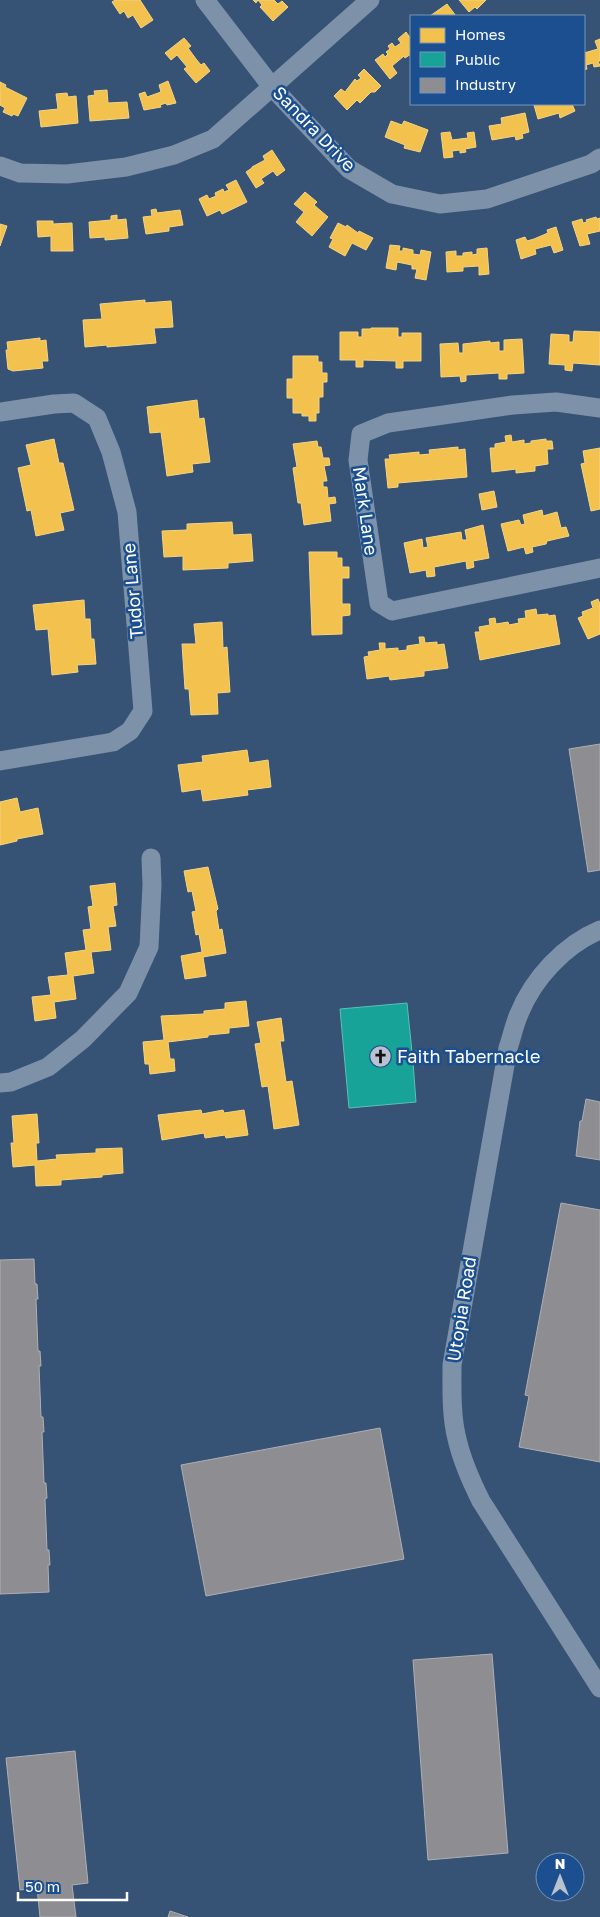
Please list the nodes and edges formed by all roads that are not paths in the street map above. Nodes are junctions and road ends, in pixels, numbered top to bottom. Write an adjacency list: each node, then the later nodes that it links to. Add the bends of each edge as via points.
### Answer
1 (205, 0): 3 (street, Sandra Drive)
2 (370, 0): 3 (street)
3 (272, 87): 4 (street, Sandra Drive, via 349,169 401,196 440,204 487,199 591,164); 5 (street, via 213,140 174,155 126,167 67,174 20,173)
4 (600, 158)
5 (0, 166)
6 (600, 408): 8 (street, Mark Lane, via 548,402 388,423 361,434 358,460 379,603 392,611)
7 (0, 412): 9 (street, Tudor Lane, via 74,404 97,418 111,452 127,512 143,711 130,731 113,742)
8 (600, 568)
9 (0, 761)
10 (150, 858): 12 (street, via 149,947 128,993 83,1039 48,1067 11,1082)
11 (600, 930): 13 (street, Utopia Road, via 559,956 534,987 516,1022 508,1048 458,1323 452,1365 452,1404 456,1439 481,1501)
12 (0, 1082)
13 (600, 1688)

